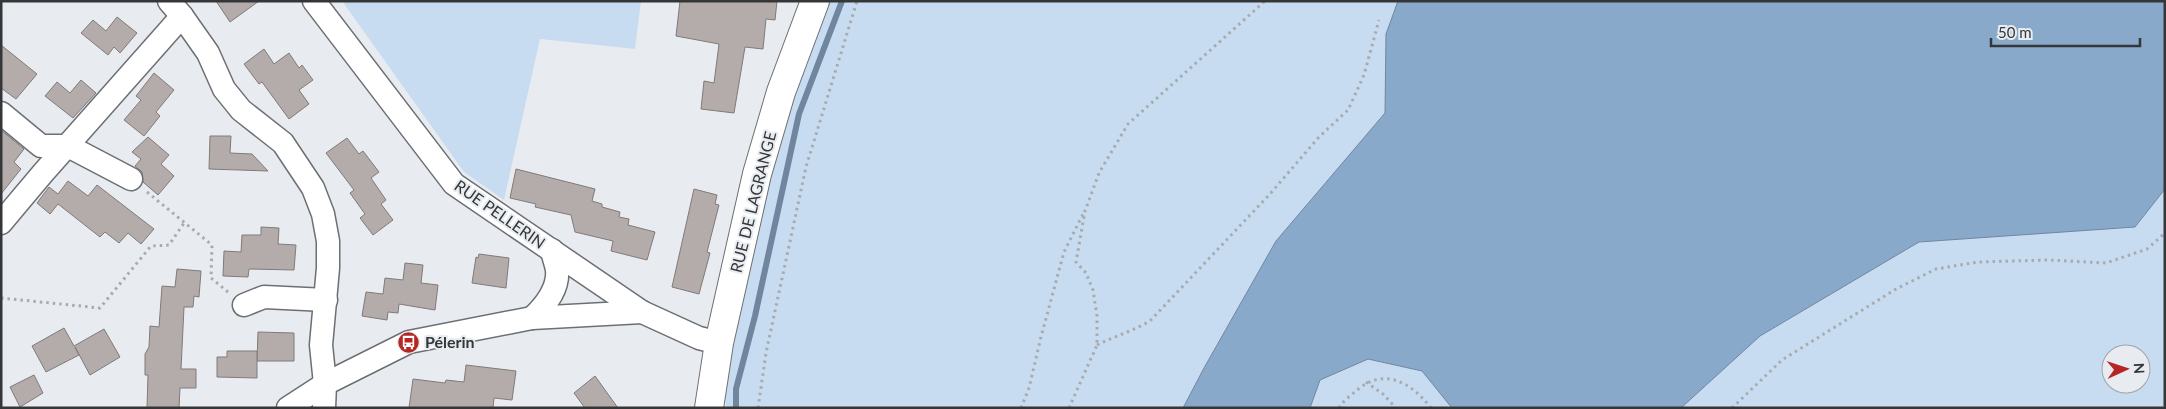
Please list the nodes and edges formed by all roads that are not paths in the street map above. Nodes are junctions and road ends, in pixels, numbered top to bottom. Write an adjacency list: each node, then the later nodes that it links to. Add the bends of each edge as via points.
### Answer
1 (314, 1): 8 (street, RUE PELLERIN, via 454,184)
2 (815, 1): 13 (street, RUE DE LAGRANGE, via 781,92 757,174)
3 (176, 9): 5 (street); 9 (street, via 208,53 224,89 241,110 283,144 312,188 323,214 328,241)
4 (1, 113): 5 (street, via 41,146)
5 (68, 146): 6 (street); 7 (street)
6 (131, 179)
7 (1, 223)
8 (552, 250): 11 (street, RUE PELLERIN); 12 (street, via 557,271 553,290 544,307)
9 (326, 300): 10 (street, via 264,297); 14 (street, via 321,345)
10 (244, 305)
11 (642, 312): 12 (street); 13 (street, RUE PELLERIN, via 699,338)
12 (532, 318): 14 (street, via 409,342)
13 (719, 343): 17 (street, RUE DE LAGRANGE)
14 (325, 384): 15 (street); 16 (street)
15 (288, 408)
16 (324, 408)
17 (710, 408)

